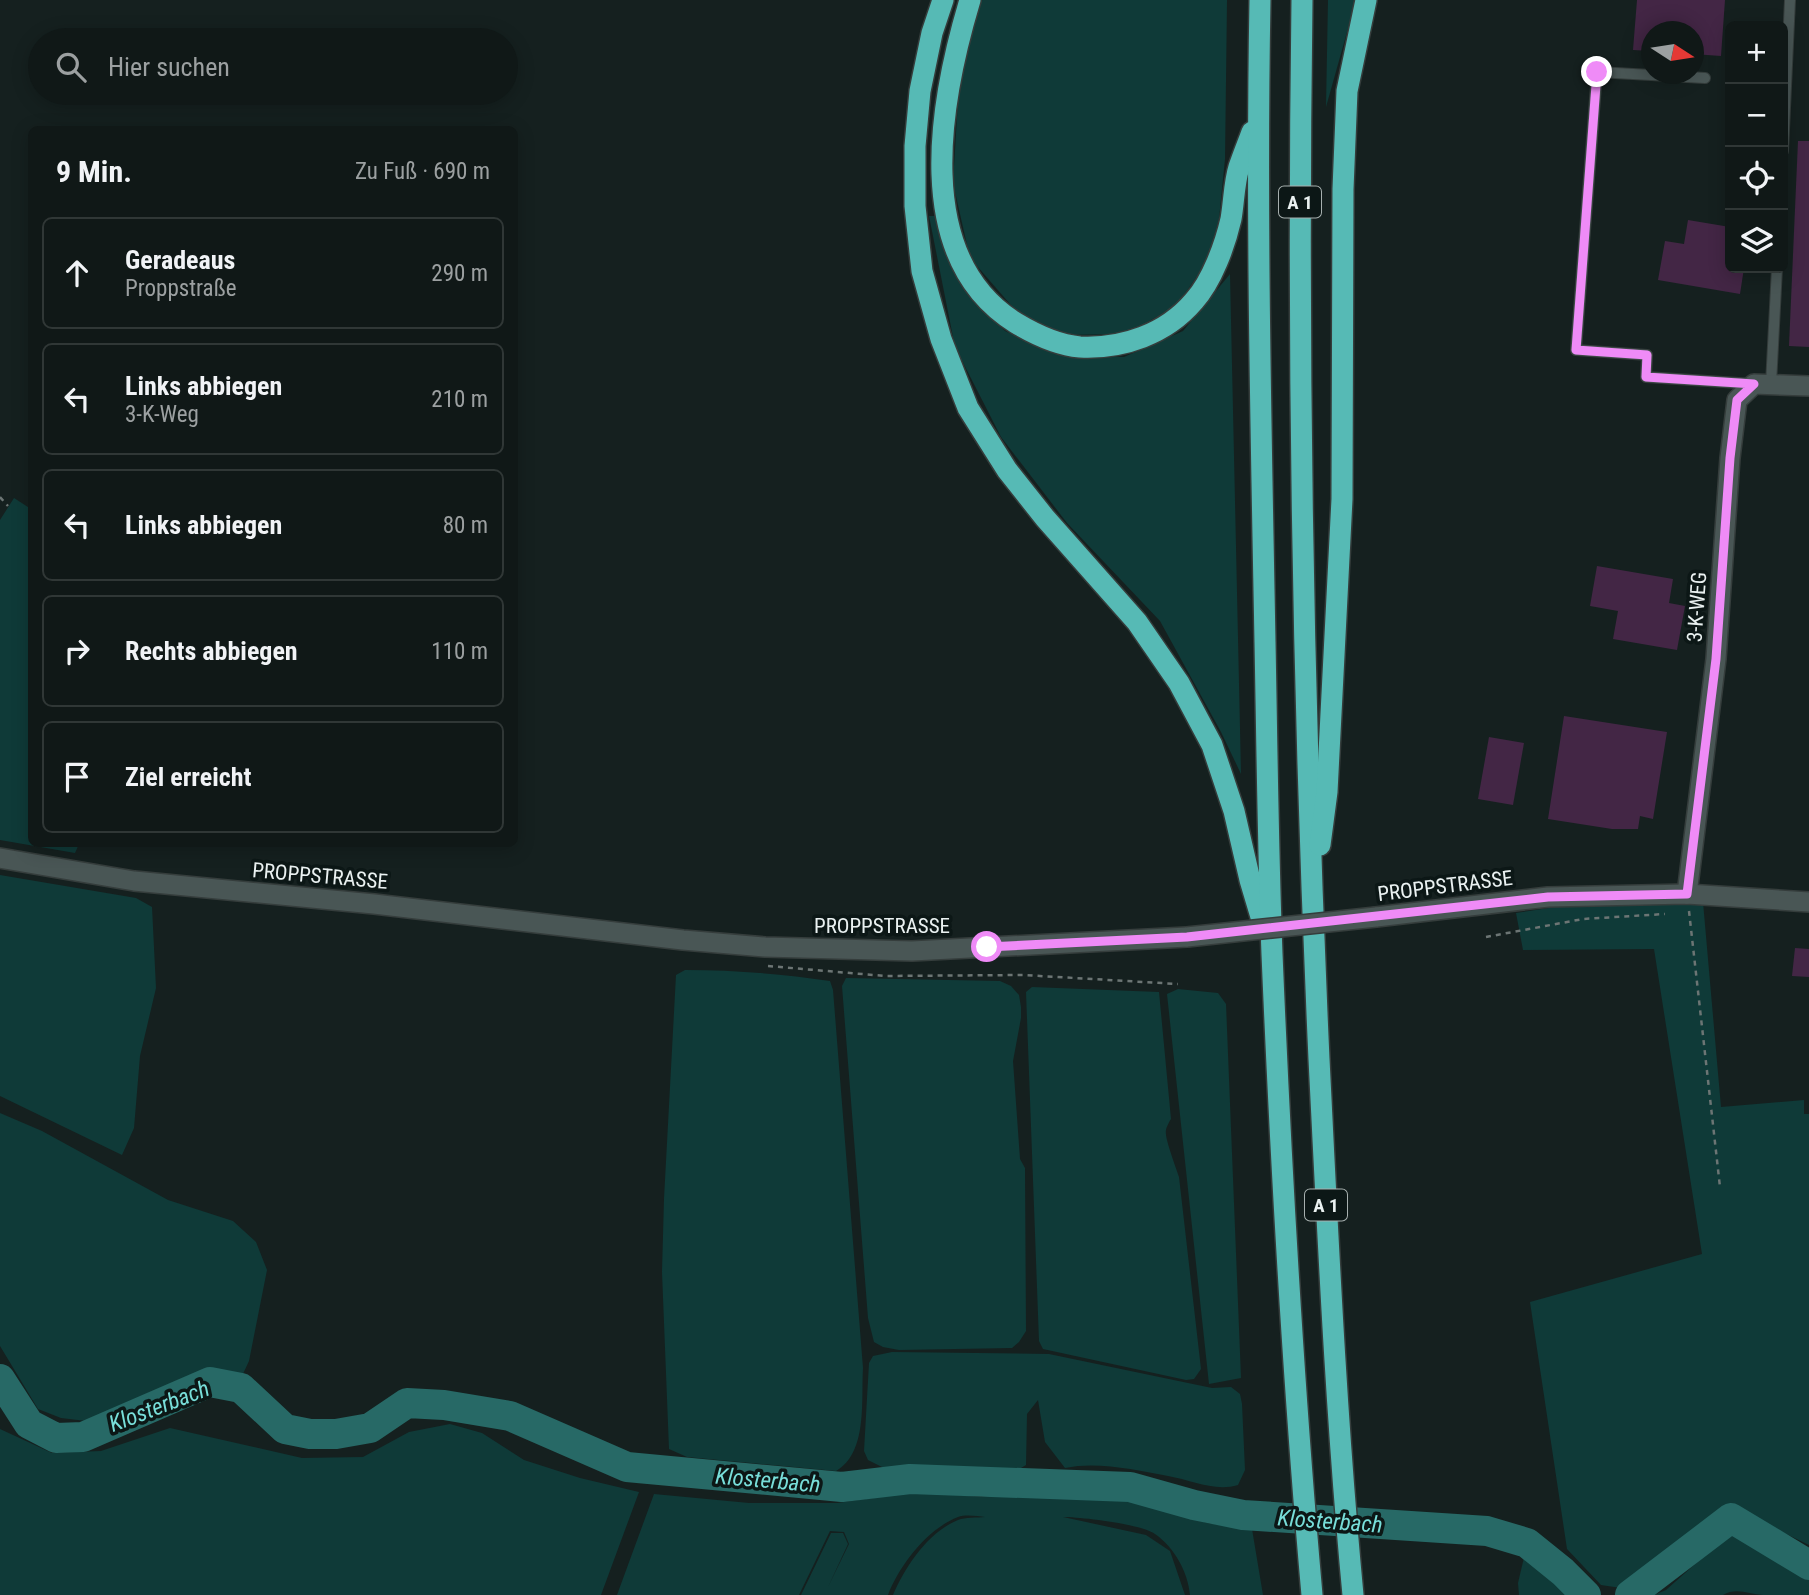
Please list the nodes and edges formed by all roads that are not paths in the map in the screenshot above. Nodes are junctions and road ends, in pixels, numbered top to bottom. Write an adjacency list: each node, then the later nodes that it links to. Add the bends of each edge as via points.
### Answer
1 (943, 0): 17 (highway, via 920,91 915,182 922,271 942,340 968,408 1007,470 1137,622 1184,693 1212,745)
2 (970, 0): 8 (highway, via 947,97 944,203 957,254 976,288 1002,314 1032,333 1066,346 1101,348 1169,325 1196,300 1213,270 1230,221 1239,168)
3 (1260, 0): 8 (highway, A 1)
4 (1302, 0): 16 (highway, A 1, via 1300,405)
5 (1366, 0): 16 (highway, via 1347,91 1342,499 1327,792)
6 (1790, 0): 9 (lane)
7 (1705, 78): 11 (lane, via 1597,72 1576,350 1647,355 1646,377)
8 (1258, 118): 17 (highway, A 1)
9 (1783, 147)
10 (1776, 273): 11 (lane)
11 (1763, 384): 12 (street); 14 (street, 3-K-WEG, via 1737,400 1716,659)
12 (1809, 386)
13 (0, 858): 14 (street, PROPPSTRASSE, bridge, via 134,881 683,940 912,951 1187,937 1548,897)
14 (1687, 894): 15 (street, PROPPSTRASSE)
15 (1809, 902)
16 (1312, 906): 19 (highway, A 1, via 1328,1243)
17 (1272, 952): 18 (highway, A 1)
18 (1312, 1595)
19 (1353, 1595)

